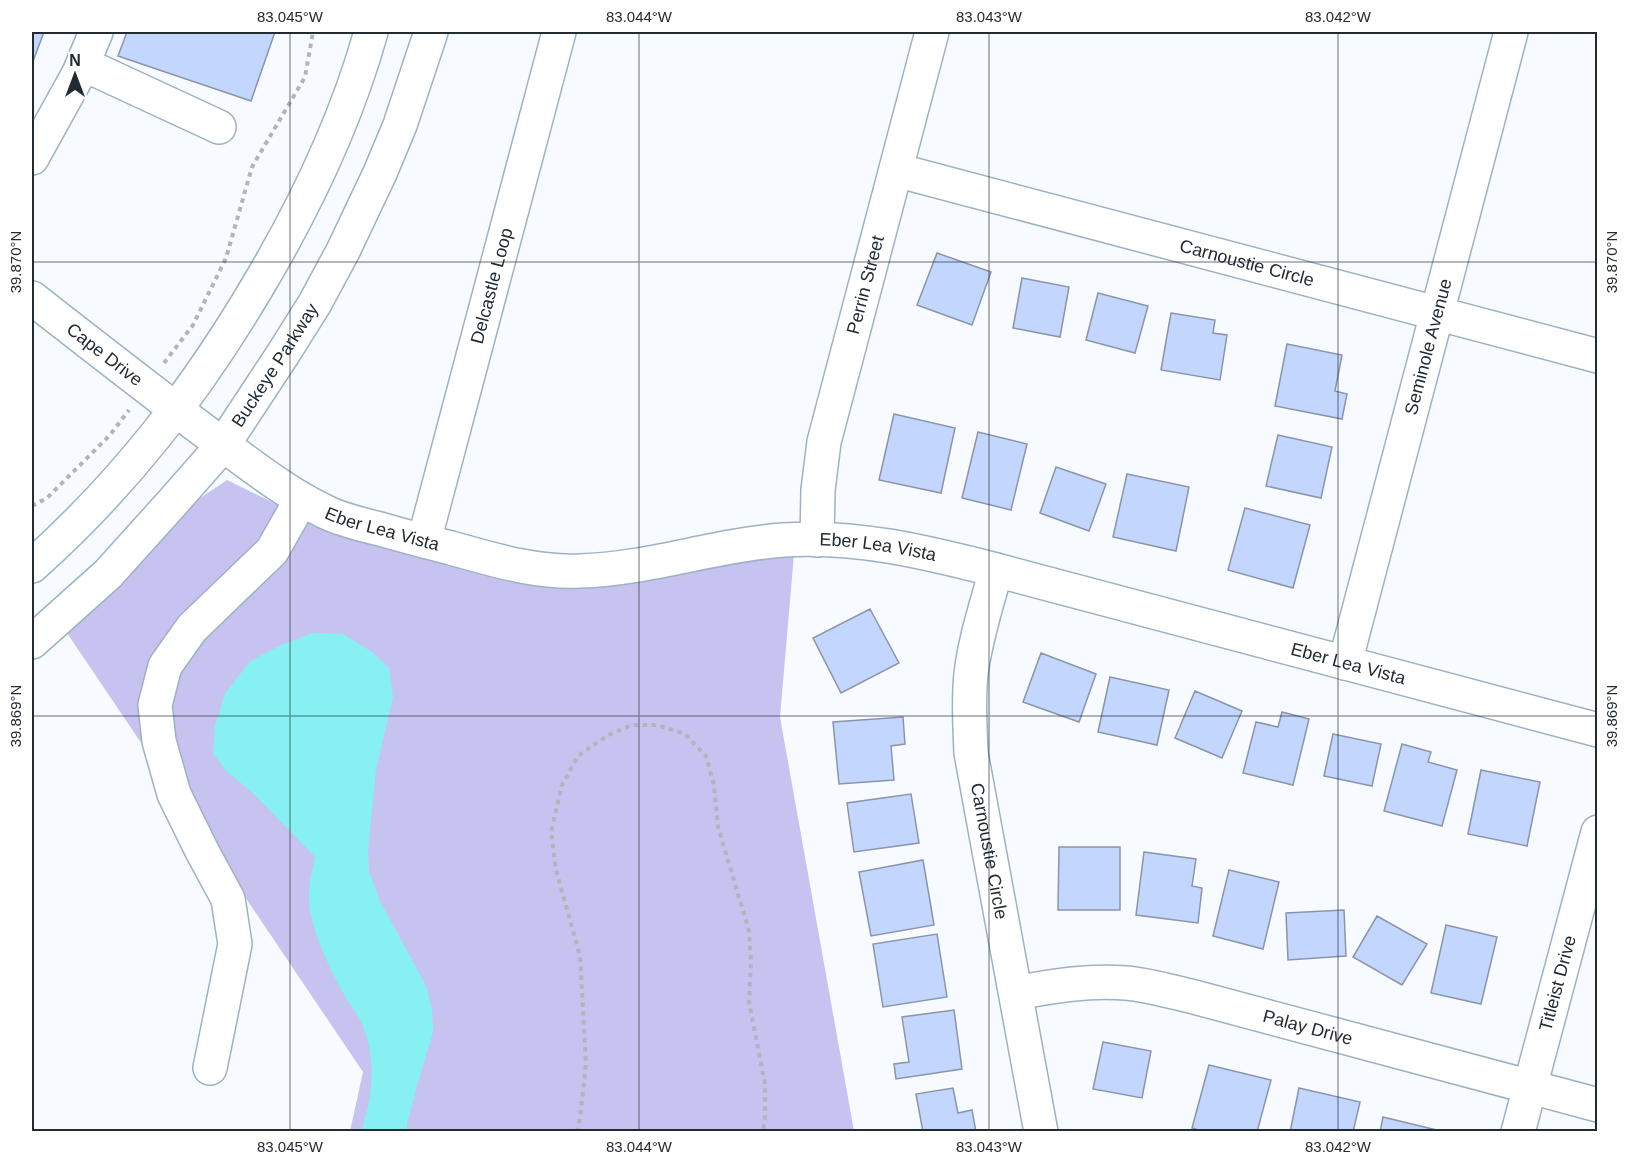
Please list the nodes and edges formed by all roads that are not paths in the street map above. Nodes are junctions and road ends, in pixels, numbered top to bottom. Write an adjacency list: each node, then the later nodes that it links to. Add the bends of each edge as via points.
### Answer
1 (96, 32): 7 (street)
2 (371, 32): 14 (street, via 342,117 287,236 238,320)
3 (431, 32): 15 (street, Buckeye Parkway, via 400,125 344,251)
4 (559, 32): 18 (street, Delcastle Loop)
5 (932, 32): 10 (street, Perrin Street)
6 (1511, 32): 12 (street, Seminole Avenue)
7 (83, 64): 8 (street); 9 (street)
8 (219, 127)
9 (32, 158)
10 (896, 170): 12 (street, Carnoustie Circle); 17 (street, Perrin Street, via 824,442)
11 (32, 298): 14 (street, Cape Drive)
12 (1437, 314): 13 (street, Carnoustie Circle); 22 (street, Seminole Avenue)
13 (1598, 356)
14 (176, 410): 15 (street, Eber Lea Vista); 19 (street, via 130,467)
15 (223, 445): 16 (street, Eber Lea Vista); 21 (street, Buckeye Parkway, via 108,574)
16 (301, 500): 18 (street, Eber Lea Vista, via 332,515); 26 (street, via 272,550 192,628 165,666 155,705 159,741 174,794 228,899 235,944)
17 (817, 540): 18 (street, Eber Lea Vista, via 763,542 612,570 578,571 524,566); 20 (street, Eber Lea Vista, via 902,547)
18 (424, 541)
19 (32, 566)
20 (996, 570): 22 (street, Eber Lea Vista); 25 (street, Carnoustie Circle, via 971,673 971,753)
21 (32, 642)
22 (1345, 663): 23 (street, Eber Lea Vista)
23 (1598, 730)
24 (1598, 832): 27 (street, Titleist Drive)
25 (1016, 993): 27 (street, Palay Drive, via 1095,982 1127,983 1194,997); 29 (street, Carnoustie Circle)
26 (210, 1068)
27 (1530, 1087): 28 (street, Palay Drive); 30 (street, Titleist Drive)
28 (1598, 1105)
29 (1041, 1131)
30 (1518, 1131)

